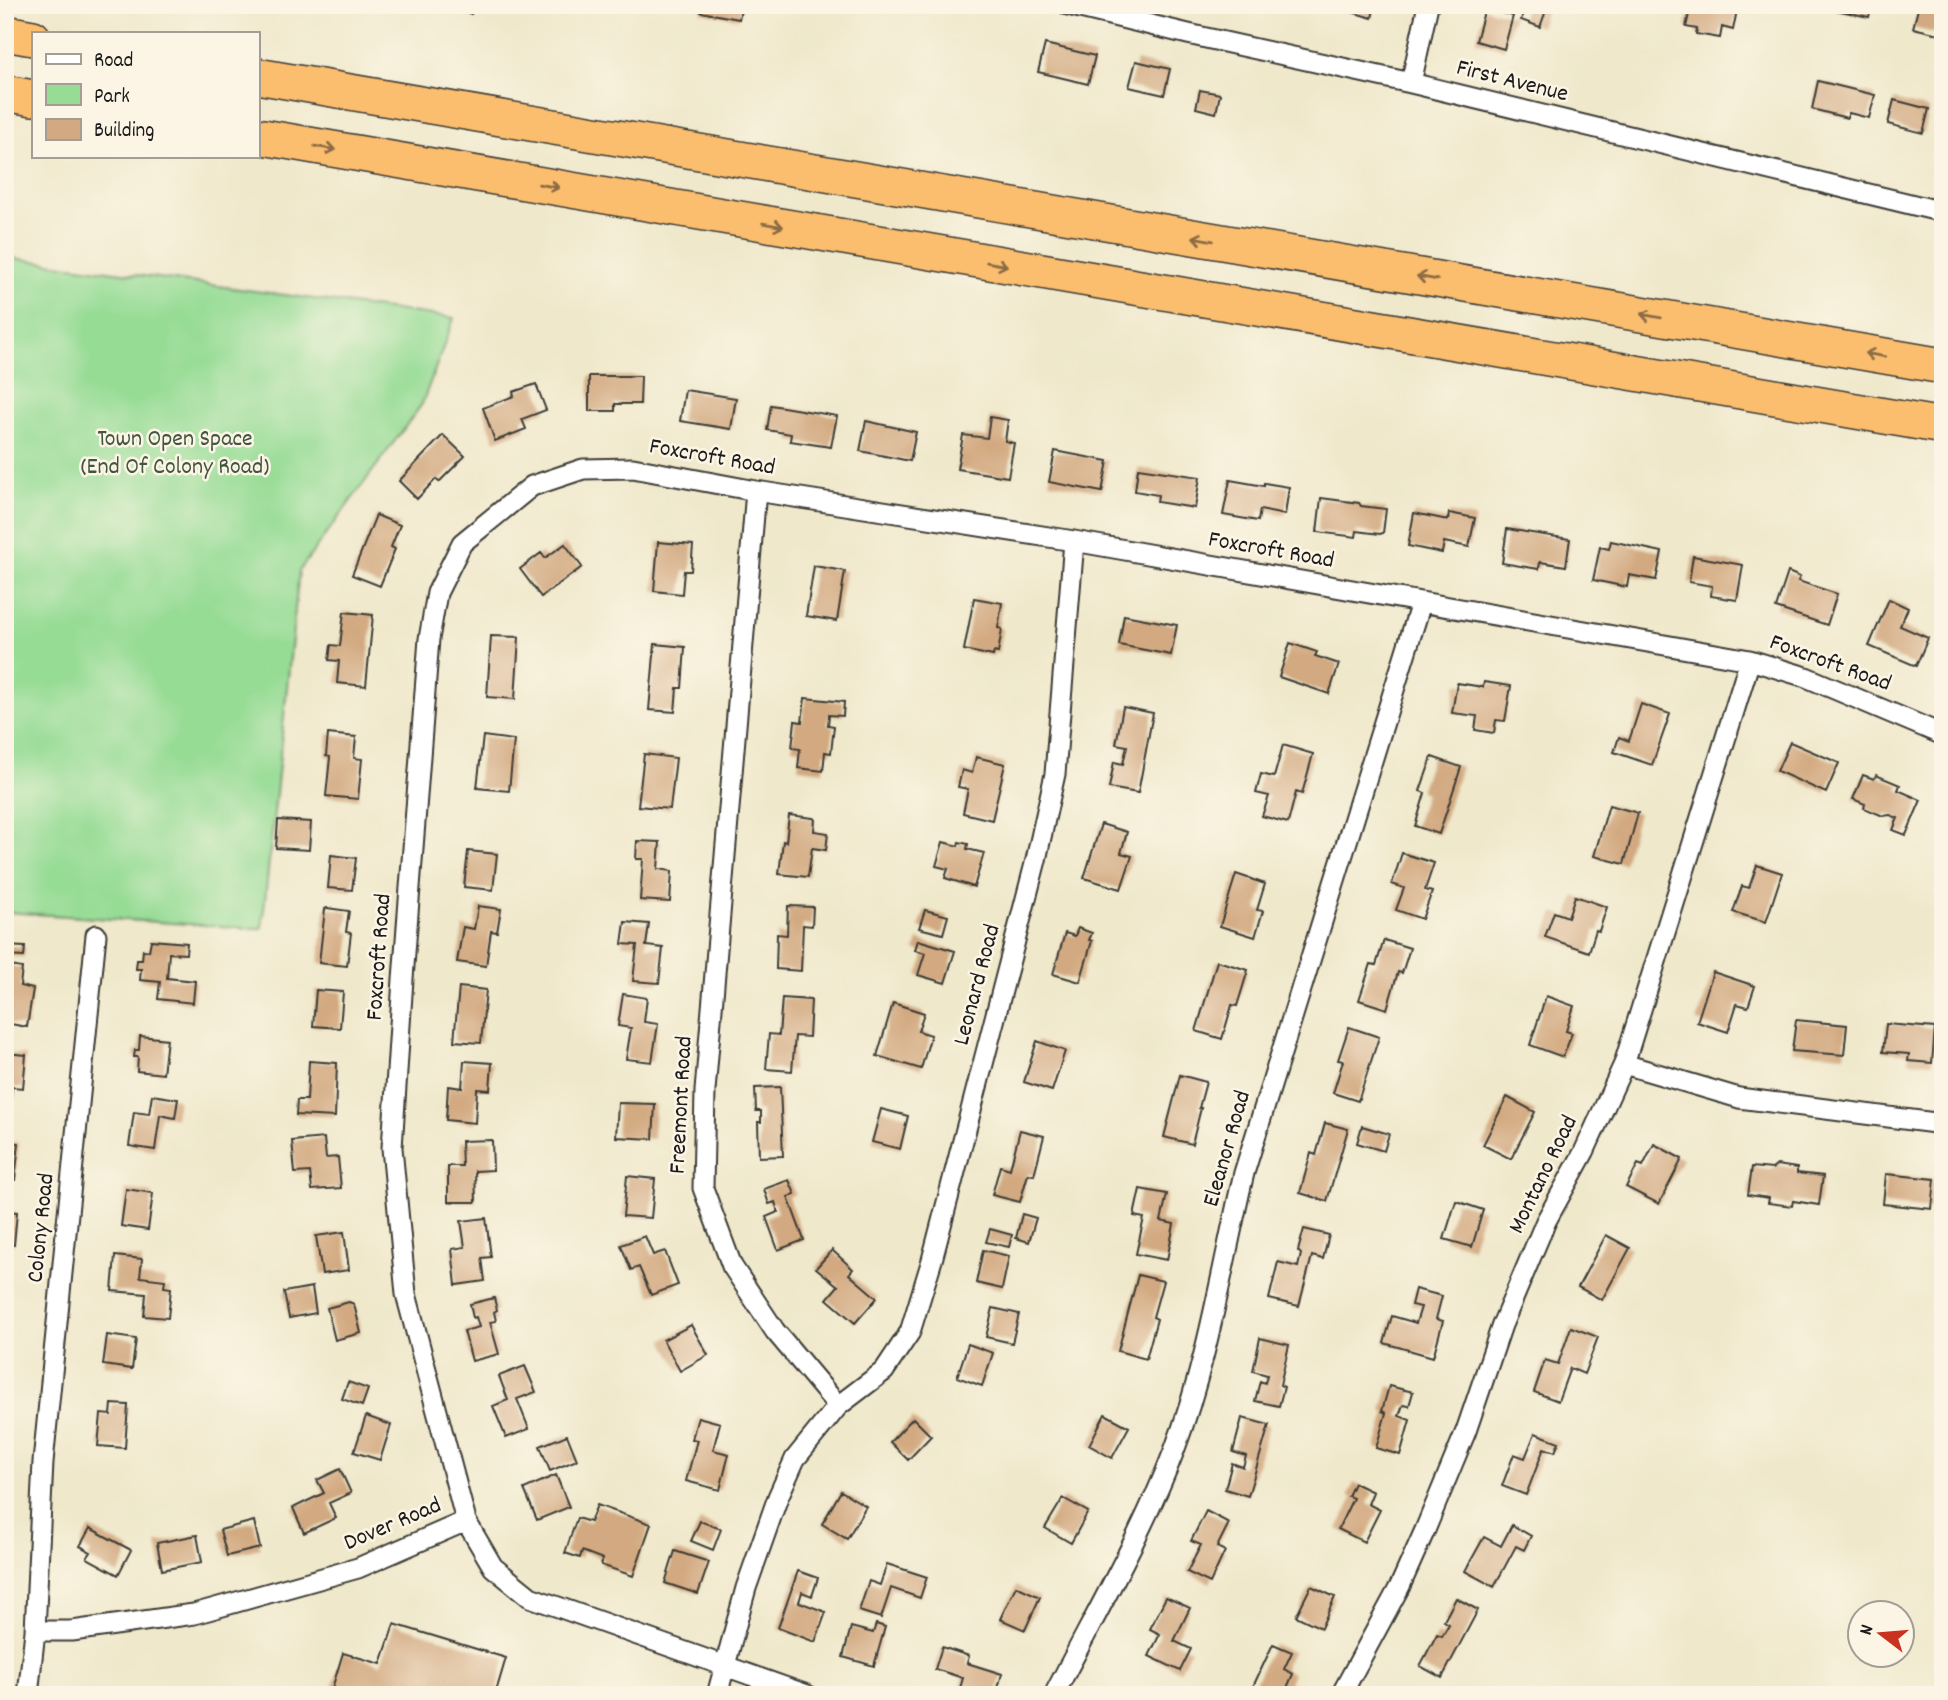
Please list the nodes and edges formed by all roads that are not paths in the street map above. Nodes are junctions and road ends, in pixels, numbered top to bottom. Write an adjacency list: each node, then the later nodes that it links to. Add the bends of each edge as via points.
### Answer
1 (1068, 5): 6 (street, First Avenue)
2 (1428, 5): 6 (street)
3 (5, 33): 4 (highway)
4 (32, 38)
5 (259, 76): 11 (highway, one-way to 5)
6 (1411, 83): 10 (street, First Avenue)
7 (5, 93): 8 (highway)
8 (32, 98)
9 (259, 136): 12 (highway, one-way to 12)
10 (1943, 212)
11 (1943, 366)
12 (1943, 426)
13 (756, 491): 14 (street, Foxcroft Road); 21 (street, Freemont Road, via 705,1091 703,1188 732,1266 775,1331); 22 (street, Foxcroft Road, via 633,468 583,469 532,486 462,543 437,593 429,639 392,1148 406,1294)
14 (1074, 541): 15 (street, Foxcroft Road); 21 (street, Leonard Road, via 1055,774 932,1260 910,1332 884,1371)
15 (1420, 603): 16 (street, Foxcroft Road); 28 (street, Eleanor Road, via 1244,1173 1204,1359 1175,1448 1156,1497)
16 (1751, 660): 17 (street, Foxcroft Road, via 1806,677); 19 (street, Montano Road)
17 (1943, 735)
18 (96, 935): 23 (street, Colony Road, via 43,1462)
19 (1624, 1064): 20 (street, via 1739,1098); 29 (street, Montano Road, via 1546,1221 1425,1530)
20 (1943, 1124)
21 (838, 1406): 24 (street, via 795,1459 778,1497)
22 (466, 1521): 23 (street, Dover Road, via 358,1568 194,1614 72,1631); 24 (street, Dover Road, via 492,1567 530,1597)
23 (35, 1631): 25 (street, Colony Road)
24 (725, 1667): 26 (street); 27 (street, Dover Road)
25 (28, 1695)
26 (717, 1695)
27 (807, 1695)
28 (1054, 1695)
29 (1340, 1695)

